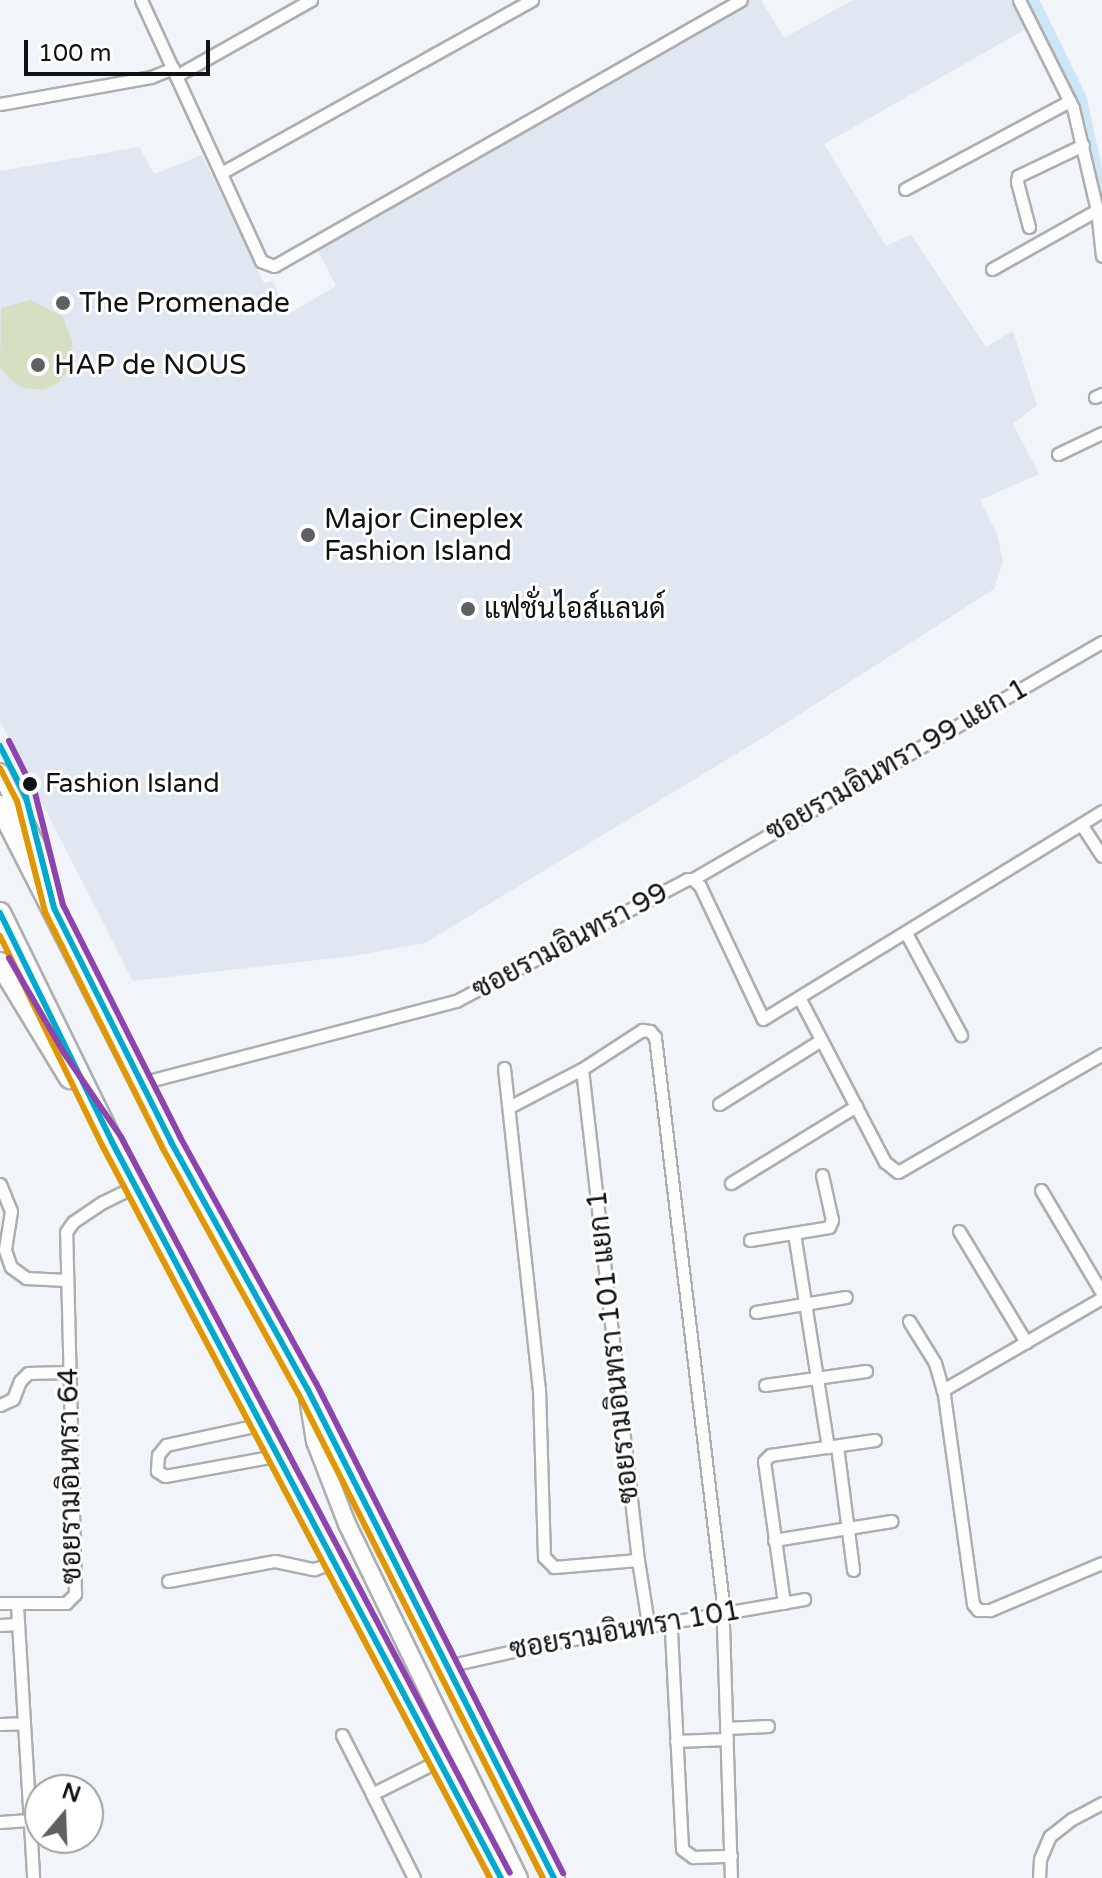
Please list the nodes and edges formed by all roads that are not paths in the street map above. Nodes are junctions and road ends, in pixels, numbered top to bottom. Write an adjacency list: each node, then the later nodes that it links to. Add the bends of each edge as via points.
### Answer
1 (141, 0): 6 (street)
2 (311, 0): 6 (street)
3 (532, 0): 10 (street)
4 (741, 0): 10 (street, via 274,266 261,261)
5 (1019, 0): 7 (street)
6 (174, 72): 8 (street); 10 (street)
7 (1070, 101): 9 (street); 11 (street)
8 (0, 104)
9 (1083, 145): 12 (street); 13 (street, via 1018,176)
10 (221, 173)
11 (905, 189)
12 (1097, 210): 14 (street); 15 (street)
13 (1029, 227)
14 (1102, 256)
15 (992, 269)
16 (1102, 433): 17 (street)
17 (1058, 454)
18 (1102, 642): 24 (street, ซอยรามอินทรา 99 แยก 1)
19 (0, 772): 25 (main road, via 39,853)
20 (0, 806): 25 (highway)
21 (1102, 811): 22 (street, ซอยรามอินทรา 99)
22 (1081, 824): 23 (street); 27 (street, ซอยรามอินทรา 99)
23 (1102, 856)
24 (693, 879): 29 (street, ซอยรามอินทรา 99, via 759,1016 768,1018); 35 (street, ซอยรามอินทรา 99, via 456,1001)
25 (54, 908): 35 (highway)
26 (0, 913): 39 (highway)
27 (906, 933): 29 (street, ซอยรามอินทรา 99); 30 (street)
28 (0, 963): 39 (highway)
29 (800, 999): 31 (street)
30 (961, 1035)
31 (821, 1040): 36 (street); 37 (street)
32 (1102, 1054): 37 (street, via 898,1172 885,1162)
33 (504, 1068): 38 (street)
34 (582, 1069): 38 (street); 69 (street, ซอยรามอินทรา 101 แยก 1); 78 (street, via 642,1030 655,1037)
35 (141, 1083): 59 (highway)
36 (719, 1104)
37 (856, 1106): 41 (street)
38 (509, 1107): 69 (street, via 539,1389 544,1557 554,1567)
39 (112, 1142): 43 (highway)
40 (822, 1175): 46 (street, via 831,1224)
41 (731, 1183)
42 (0, 1184): 48 (street, via 11,1211 5,1250 11,1267 26,1278)
43 (136, 1186): 48 (street, ซอยรามอินทรา 64, via 69,1226); 62 (highway)
44 (1041, 1190): 49 (street)
45 (959, 1231): 54 (street)
46 (794, 1233): 47 (street); 51 (street)
47 (750, 1240)
48 (66, 1280): 56 (street, ซอยรามอินทรา 64)
49 (1102, 1296): 54 (street)
50 (846, 1297): 51 (street)
51 (805, 1305): 52 (street); 57 (street)
52 (756, 1312)
53 (909, 1321): 60 (street, via 935,1363)
54 (1026, 1342): 60 (street)
55 (866, 1371): 57 (street)
56 (69, 1372): 61 (street, via 28,1373 13,1399); 77 (street, ซอยรามอินทรา 64, via 75,1594 66,1603)
57 (817, 1377): 58 (street); 64 (street)
58 (765, 1385)
59 (307, 1388): 84 (highway); 104 (main road, via 325,1473)
60 (943, 1390): 71 (street, via 978,1610 990,1610)
61 (0, 1405)
62 (264, 1424): 65 (highway); 65 (street, via 166,1445 158,1455 157,1471 165,1476)
63 (875, 1440): 64 (street)
64 (832, 1446): 67 (street); 68 (street, via 770,1455 764,1461)
65 (280, 1455): 70 (highway)
66 (891, 1521): 67 (street)
67 (848, 1528): 68 (street); 72 (street)
68 (774, 1540): 76 (street)
69 (638, 1560): 80 (street, ซอยรามอินทรา 101 แยก 1)
70 (337, 1561): 73 (street, via 314,1569 275,1561); 91 (highway)
71 (1102, 1563)
72 (853, 1570)
73 (168, 1581)
74 (804, 1599): 76 (street, ซอยรามอินทรา 101)
75 (0, 1603): 77 (street, ซอยรามอินทรา 64)
76 (784, 1603): 78 (street, ซอยรามอินทรา 101)
77 (17, 1605): 79 (street)
78 (724, 1612): 80 (street, ซอยรามอินทรา 101)
79 (18, 1624): 81 (street); 85 (street)
80 (648, 1624): 84 (street, ซอยรามอินทรา 101)
81 (0, 1625)
82 (723, 1625): 88 (street)
83 (671, 1631): 90 (street)
84 (447, 1666): 105 (highway)
85 (24, 1723): 86 (street); 92 (street)
86 (0, 1724)
87 (768, 1726): 88 (street)
88 (726, 1734): 90 (street); 99 (street)
89 (342, 1735): 93 (street)
90 (676, 1741): 99 (street, via 682,1849 693,1857)
91 (440, 1760): 93 (street); 97 (highway)
92 (27, 1774)
93 (372, 1794): 101 (street)
94 (1102, 1803): 107 (street, via 1050,1836)
95 (24, 1820): 96 (street)
96 (0, 1822)
97 (479, 1835): 102 (main road); 103 (highway)
98 (31, 1854): 100 (street)
99 (731, 1856): 106 (street)
100 (33, 1878)
101 (414, 1878)
102 (491, 1878)
103 (501, 1878)
104 (519, 1878)
105 (554, 1878)
106 (731, 1878)
107 (1039, 1878)

